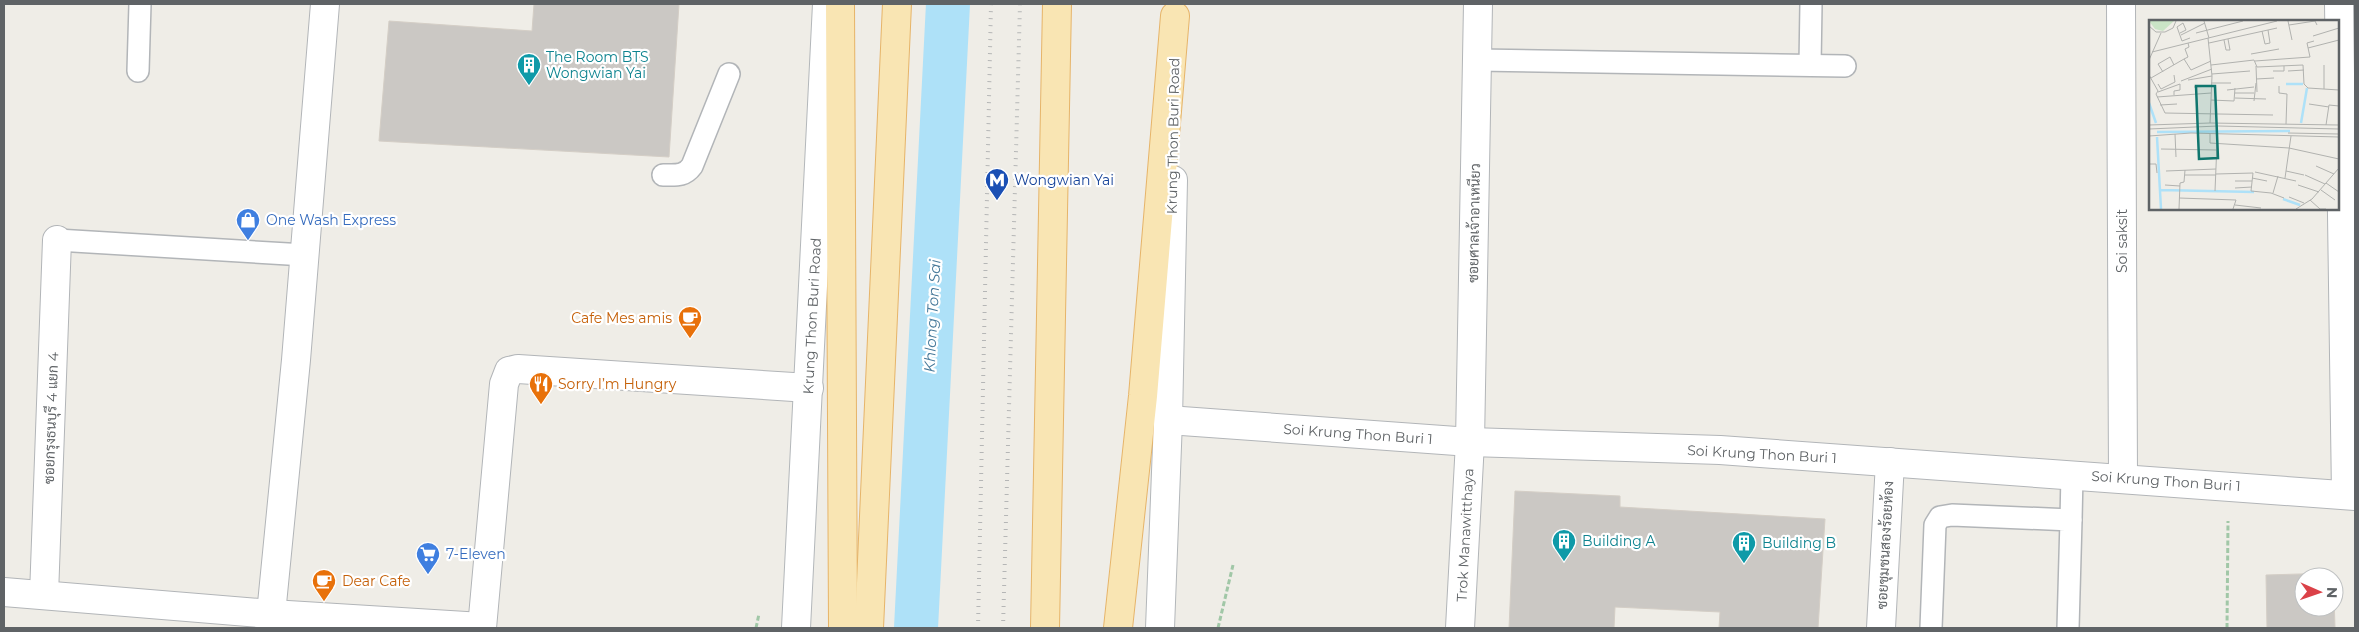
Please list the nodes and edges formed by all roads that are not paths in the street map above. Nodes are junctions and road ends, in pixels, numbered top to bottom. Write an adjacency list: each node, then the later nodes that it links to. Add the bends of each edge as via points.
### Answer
1 (140, 4): 15 (lane)
2 (325, 4): 19 (street)
3 (827, 4): 20 (street, Krung Thon Buri Road)
4 (840, 4): 33 (main road)
5 (897, 4): 34 (main road)
6 (1057, 4): 35 (main road)
7 (1478, 4): 12 (street, ซอยศาลเจ้าอาเหนียว)
8 (1811, 4): 13 (lane)
9 (2120, 4): 25 (street, Soi saksit)
10 (2339, 4): 26 (street)
11 (1176, 10): 21 (street, Krung Thon Buri Road); 36 (main road, via 1143,396)
12 (1477, 60): 13 (lane); 22 (street, ซอยศาลเจ้าอาเหนียว)
13 (1810, 65): 14 (lane)
14 (1844, 66)
15 (138, 71)
16 (729, 74): 17 (lane, via 692,166 680,175)
17 (663, 175)
18 (57, 240): 19 (lane); 29 (street, ซอยกรุงธนบุรี 4 แยก 4)
19 (305, 255): 30 (street)
20 (809, 388): 31 (street, via 518,369 509,371 504,384); 32 (street, Krung Thon Buri Road)
21 (1168, 420): 22 (street, Soi Krung Thon Buri 1); 37 (street, Krung Thon Buri Road)
22 (1470, 442): 23 (street, Soi Krung Thon Buri 1, via 1720,450); 38 (street, Trok Manawitthaya)
23 (1890, 462): 24 (street, Soi Krung Thon Buri 1); 39 (street, ซอยชุมชนสองร้อยห้อง)
24 (2072, 475): 25 (street, Soi Krung Thon Buri 1); 27 (lane)
25 (2123, 478): 26 (street, Soi Krung Thon Buri 1)
26 (2351, 495)
27 (2071, 520): 40 (lane, via 1952,515 1936,520); 41 (lane)
28 (4, 592): 29 (street)
29 (44, 595): 30 (street)
30 (271, 614): 31 (street)
31 (482, 627)
32 (796, 628)
33 (842, 628)
34 (870, 628)
35 (1045, 628)
36 (1118, 628)
37 (1160, 628)
38 (1460, 628)
39 (1881, 628)
40 (1931, 628)
41 (2068, 628)

